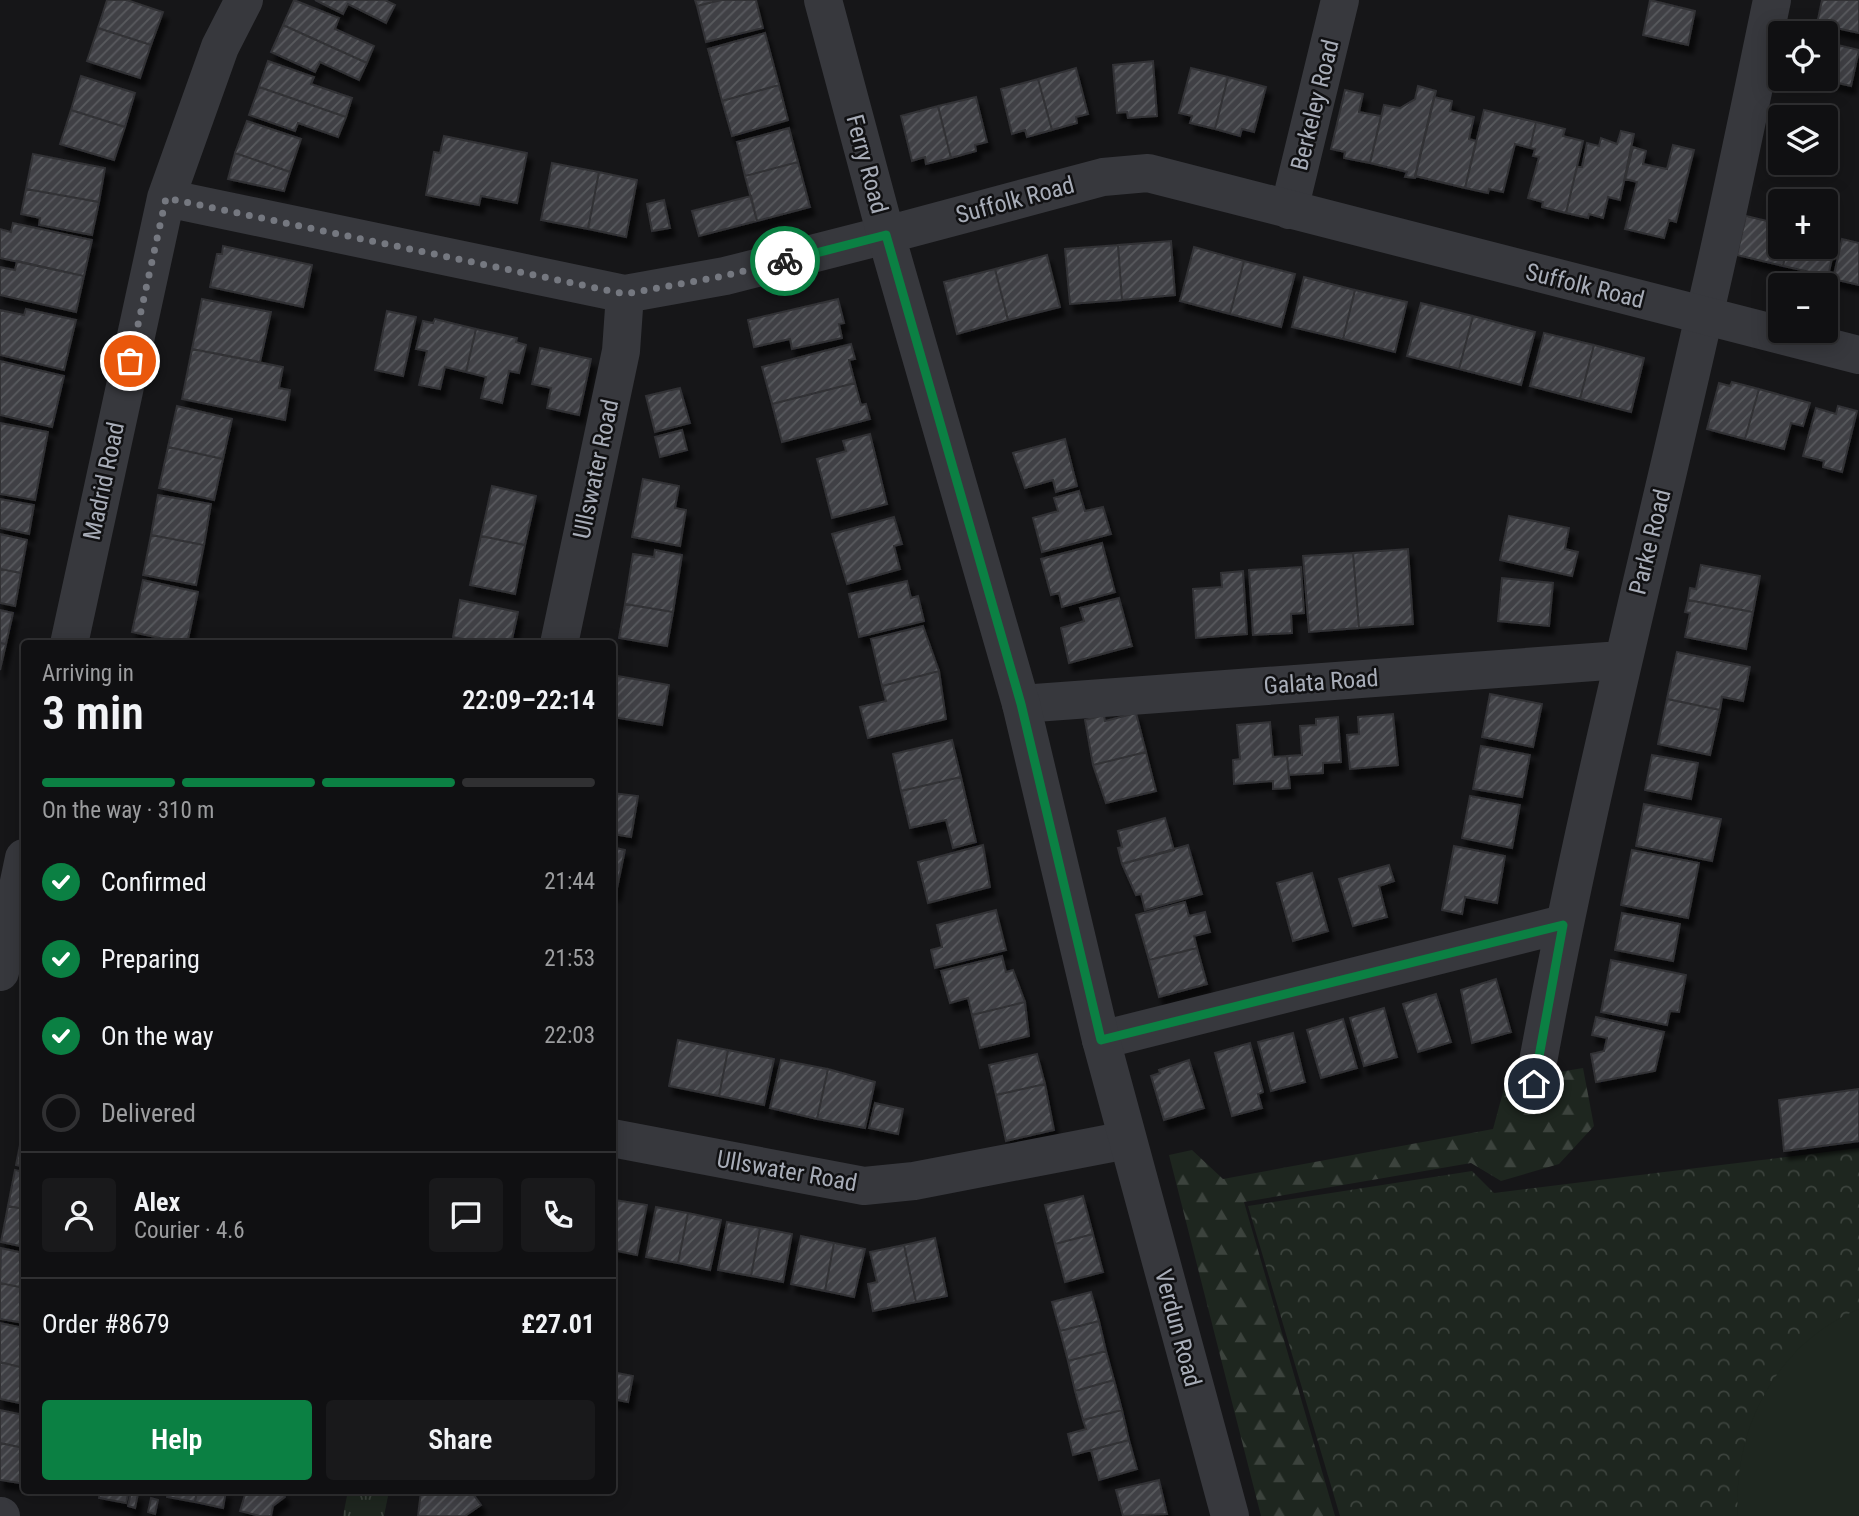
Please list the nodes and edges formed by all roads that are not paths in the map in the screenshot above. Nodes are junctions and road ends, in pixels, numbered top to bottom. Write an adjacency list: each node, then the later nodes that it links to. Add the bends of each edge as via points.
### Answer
1 (244, 0): 5 (street, Madrid Road, via 220,47)
2 (823, 0): 7 (street, Ferry Road)
3 (1340, 0): 6 (street, Berkeley Road)
4 (1772, 0): 9 (street, Parke Road)
5 (166, 198): 8 (street, Suffolk Road); 11 (street, Madrid Road)
6 (1289, 210): 7 (street, Suffolk Road, via 1173,177 1126,173); 9 (street, Suffolk Road)
7 (886, 235): 8 (street, Suffolk Road, via 724,276); 14 (street, Ferry Road)
8 (625, 294): 12 (street, Ullswater Road, via 621,351)
9 (1704, 316): 10 (street, Suffolk Road); 13 (street, Parke Road)
10 (1859, 355)
11 (70, 640)
12 (560, 640)
13 (1621, 660): 14 (street, Galata Road); 16 (street, Parke Road)
14 (1021, 704): 18 (street, Ferry Road)
15 (21, 872): 17 (street)
16 (1563, 925): 18 (street); 19 (street, Parke Road)
17 (0, 972)
18 (1101, 1040): 21 (street, Ferry Road)
19 (1534, 1084)
20 (616, 1139): 21 (street, Ullswater Road, via 864,1186 914,1181)
21 (1127, 1140): 22 (street, Verdun Road)
22 (1230, 1516)

